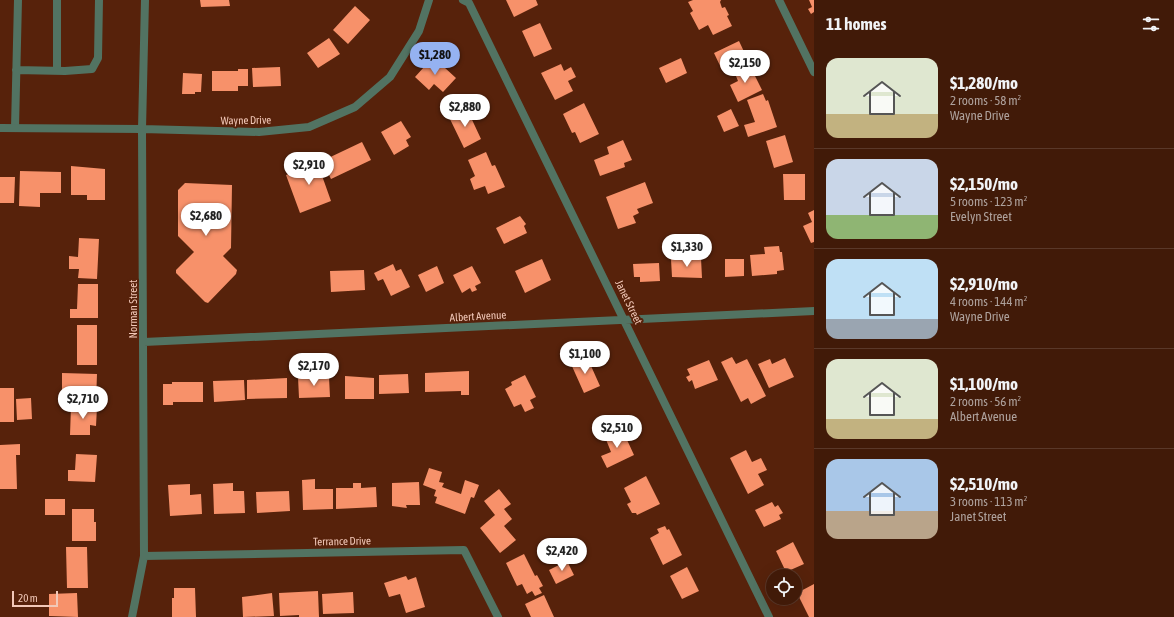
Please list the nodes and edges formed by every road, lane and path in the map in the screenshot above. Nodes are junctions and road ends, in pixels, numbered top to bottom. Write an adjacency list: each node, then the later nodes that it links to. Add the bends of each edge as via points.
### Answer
1 (18, 0): 8 (street)
2 (57, 0): 9 (street)
3 (99, 0): 9 (street, via 98,58 92,68)
4 (145, 0): 13 (street, Norman Street)
5 (429, 0): 13 (street, Wayne Drive, via 419,31 390,77 355,107 310,126 259,132)
6 (464, 0): 15 (street, Janet Street, via 469,3)
7 (779, 0): 10 (street)
8 (16, 70): 9 (street); 12 (street)
9 (57, 71)
10 (814, 72)
11 (0, 128): 12 (street, Wayne Drive)
12 (15, 128): 13 (street, Wayne Drive)
13 (142, 129): 16 (street, Norman Street)
14 (814, 311): 15 (street, Albert Avenue)
15 (625, 320): 16 (street, Albert Avenue); 20 (street, Janet Street)
16 (144, 342): 17 (street, Norman Street)
17 (144, 556): 18 (street, Norman Street); 19 (street, Terrance Drive, via 464,550)
18 (132, 617)
19 (498, 617)
20 (769, 617)

